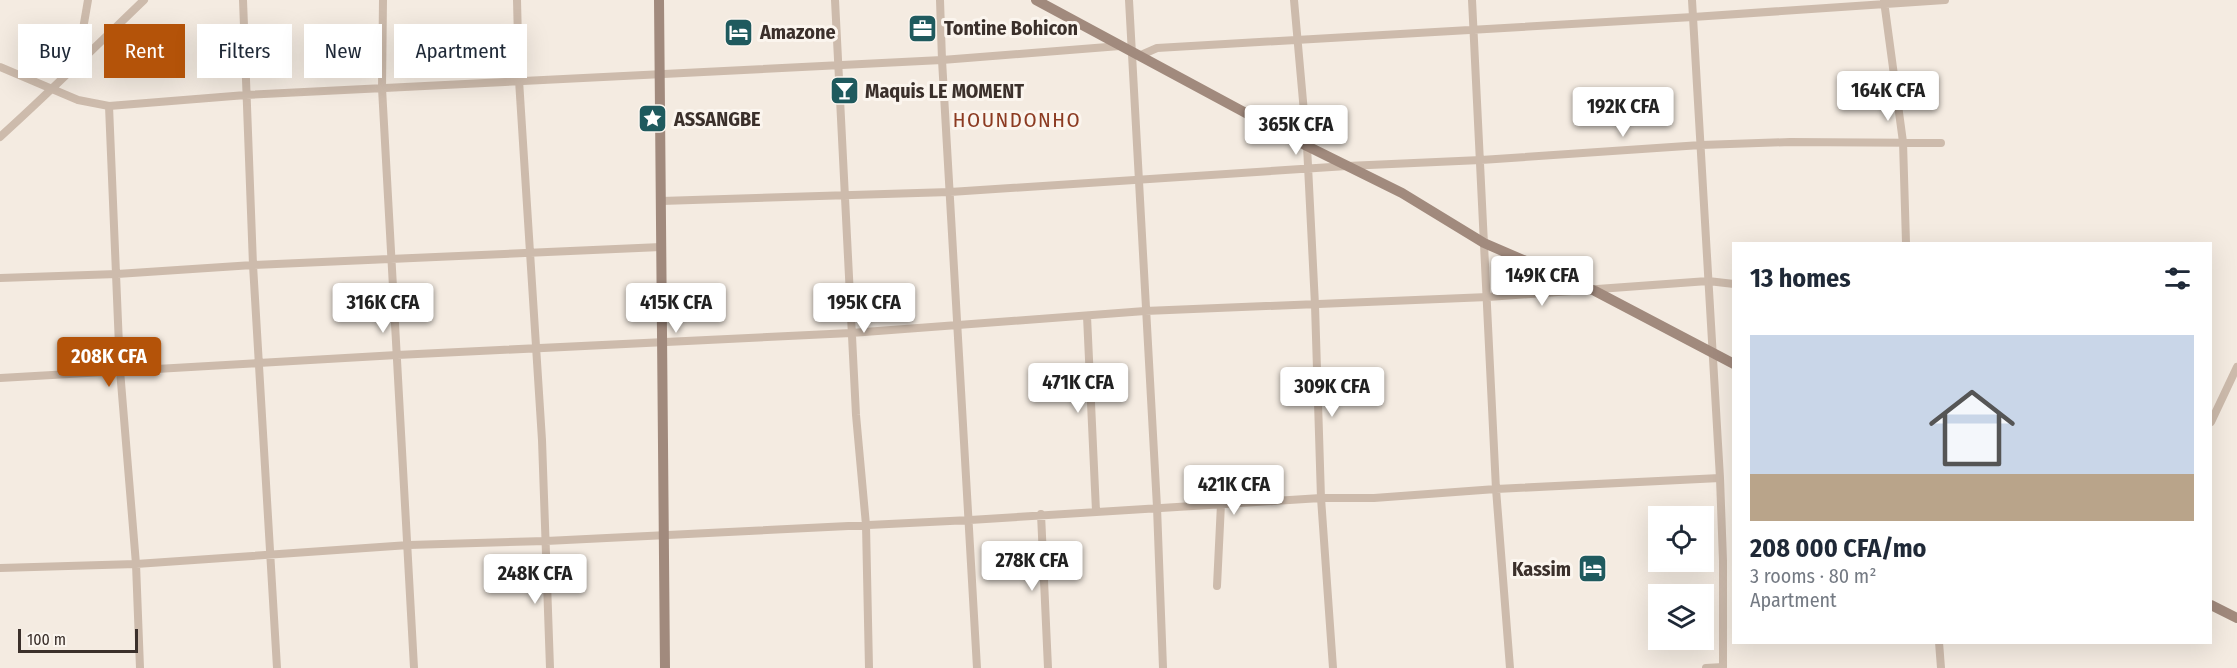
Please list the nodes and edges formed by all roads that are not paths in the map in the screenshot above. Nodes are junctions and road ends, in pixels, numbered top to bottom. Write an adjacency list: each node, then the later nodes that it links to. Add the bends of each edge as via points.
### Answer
1 (88, 0): 17 (street)
2 (144, 0): 20 (street)
3 (243, 0): 30 (street)
4 (383, 0): 28 (street)
5 (517, 0): 27 (street)
6 (659, 0): 25 (main road)
7 (835, 0): 23 (street)
8 (940, 0): 22 (street)
9 (1036, 0): 21 (main road)
10 (1129, 0): 21 (street)
11 (1294, 0): 19 (street)
12 (1472, 0): 18 (street)
13 (1692, 0): 16 (street)
14 (1945, 0): 15 (street)
15 (1884, 2): 16 (street); 33 (street)
16 (1692, 17): 18 (street); 35 (street)
17 (84, 24)
18 (1474, 29): 19 (street); 37 (street)
19 (1297, 41): 21 (street); 36 (street)
20 (92, 48)
21 (1132, 50): 22 (street); 36 (main road); 40 (street)
22 (942, 60): 23 (street); 41 (street)
23 (838, 64): 25 (street); 42 (street)
24 (0, 67): 29 (street)
25 (660, 74): 27 (street); 43 (main road)
26 (64, 78): 29 (street)
27 (519, 80): 28 (street); 47 (street)
28 (382, 88): 30 (street); 48 (street)
29 (53, 90): 31 (street); 32 (street)
30 (246, 95): 31 (street); 49 (street)
31 (109, 106): 50 (street)
32 (0, 137)
33 (1903, 142): 34 (street); 35 (street); 44 (street)
34 (1941, 143)
35 (1701, 145): 37 (street); 52 (street)
36 (1307, 146): 38 (main road); 39 (street)
37 (1482, 160): 38 (street); 45 (street)
38 (1347, 166): 39 (street); 45 (main road, via 1402,193)
39 (1307, 170): 40 (street); 56 (street)
40 (1139, 181): 41 (street); 57 (street)
41 (950, 192): 42 (street); 59 (street)
42 (845, 196): 43 (street); 60 (street)
43 (661, 201): 46 (main road)
44 (1906, 242)
45 (1484, 243): 54 (main road); 55 (street)
46 (661, 247): 47 (street); 61 (main road)
47 (530, 253): 48 (street); 62 (street)
48 (392, 259): 49 (street); 64 (street)
49 (253, 265): 50 (street); 65 (street)
50 (117, 274): 51 (street); 68 (street)
51 (0, 278)
52 (1708, 282): 53 (street); 54 (street); 63 (street)
53 (1732, 284)
54 (1594, 291): 55 (street); 63 (main road)
55 (1488, 297): 56 (street); 72 (street)
56 (1316, 305): 57 (street); 73 (street)
57 (1145, 311): 58 (street); 75 (street)
58 (1087, 316): 59 (street); 76 (street)
59 (958, 325): 60 (street); 78 (street)
60 (851, 333): 61 (street); 79 (street)
61 (662, 342): 62 (street); 80 (main road)
62 (537, 348): 64 (street); 81 (street)
63 (1712, 353): 66 (main road); 71 (street)
64 (398, 355): 65 (street); 82 (street)
65 (259, 363): 68 (street); 83 (street)
66 (1732, 363)
67 (2237, 368): 70 (street)
68 (120, 370): 69 (street); 84 (street)
69 (0, 378)
70 (2212, 420)
71 (1720, 478): 72 (street); 102 (street)
72 (1496, 489): 73 (street); 100 (street)
73 (1321, 498): 74 (street); 99 (street)
74 (1221, 504): 75 (street); 86 (street)
75 (1157, 507): 76 (street); 98 (street)
76 (1096, 511): 77 (street)
77 (1041, 514): 78 (street); 97 (street)
78 (970, 520): 79 (street); 96 (street)
79 (866, 525): 80 (street); 95 (street)
80 (663, 534): 81 (street); 94 (main road)
81 (546, 541): 82 (street); 93 (street)
82 (409, 545): 83 (street); 92 (street)
83 (270, 555): 84 (street); 91 (street)
84 (136, 564): 85 (street); 90 (street)
85 (0, 568)
86 (1217, 586)
87 (2212, 606): 88 (main road)
88 (2237, 618)
89 (1939, 644): 103 (street)
90 (140, 668)
91 (277, 668)
92 (414, 668)
93 (550, 668)
94 (665, 668)
95 (869, 668)
96 (977, 668)
97 (1048, 668)
98 (1163, 668)
99 (1333, 668)
100 (1510, 668)
101 (1706, 668): 102 (street)
102 (1723, 668)
103 (1941, 668)

